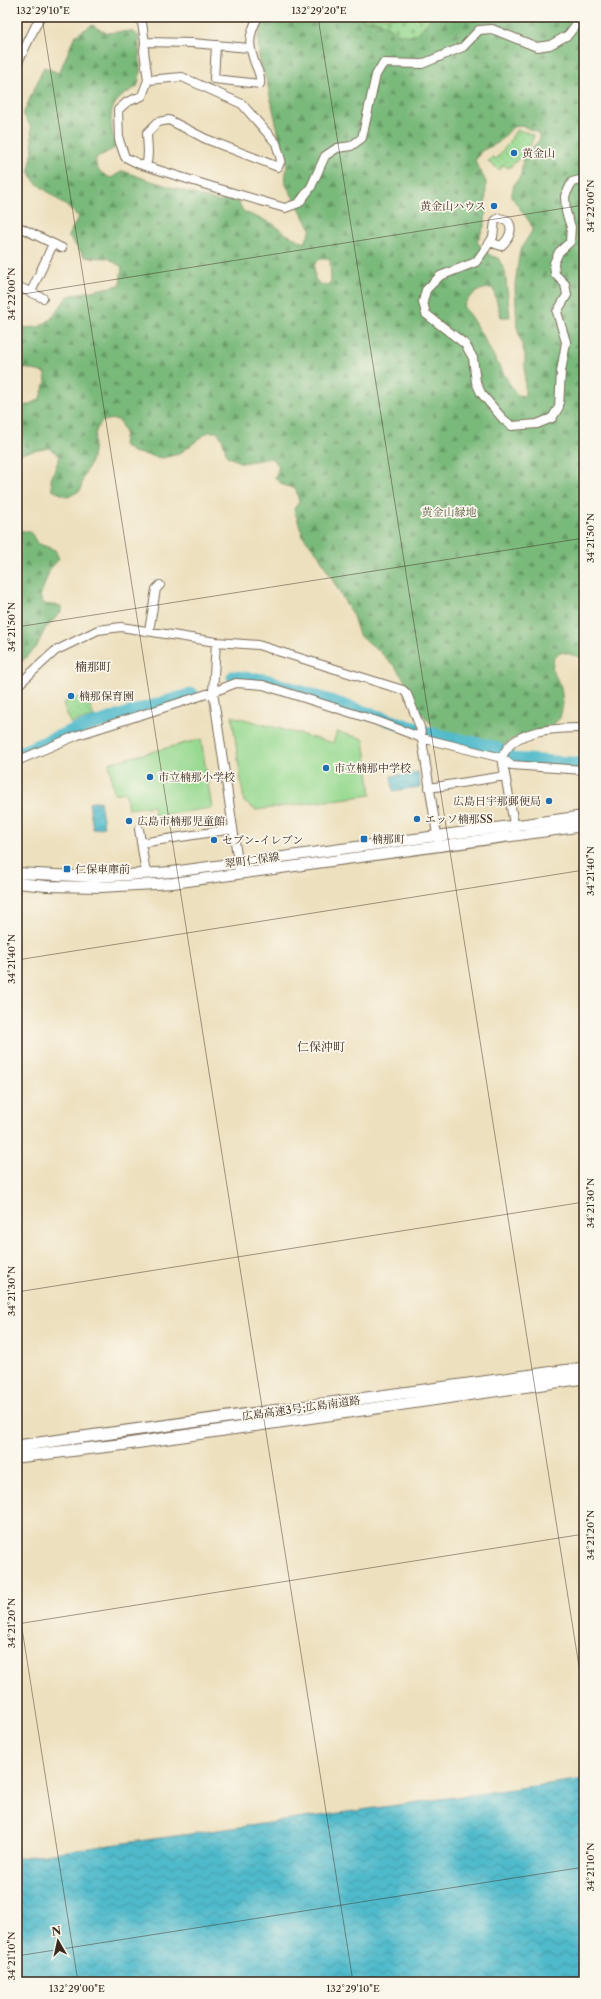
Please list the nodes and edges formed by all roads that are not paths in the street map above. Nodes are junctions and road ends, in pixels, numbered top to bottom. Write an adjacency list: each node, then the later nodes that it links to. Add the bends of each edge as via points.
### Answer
1 (40, 17): 8 (street)
2 (138, 17): 5 (street, via 142,23)
3 (258, 17): 7 (street, via 251,30)
4 (582, 17): 11 (street, via 568,35 550,45 537,47 492,29 479,30 463,47 422,64 383,63 376,75 362,138 351,146 337,148 325,156 312,187 299,203 284,208 267,204)
5 (145, 42): 6 (street); 10 (street)
6 (216, 45): 7 (street); 7 (street, via 214,79 260,84 261,79)
7 (249, 48)
8 (20, 50): 9 (street)
9 (17, 64)
10 (148, 80): 11 (street, via 142,96 127,102 118,110 117,126 125,157); 11 (street, via 182,77 242,104 276,144 281,160 278,167 206,139 169,120 158,122 148,133 149,155)
11 (146, 166)
12 (584, 179): 14 (street, via 572,182 565,196 566,212 571,227 570,242 559,252 554,263 555,274 565,284 567,295 557,312 566,342 558,407 552,418 537,424 512,426 503,419 481,393 476,382 473,358 464,344 426,314 422,302 426,290 440,276 476,262)
13 (17, 226): 15 (street)
14 (490, 242)
15 (53, 244): 16 (street); 18 (street)
16 (62, 248)
17 (17, 286): 18 (street)
18 (31, 292): 19 (street)
19 (43, 298)
20 (160, 585): 21 (street, via 156,589)
21 (149, 631): 22 (street); 23 (street, via 121,627 98,630 55,651)
22 (216, 642): 24 (street); 26 (street, via 258,645 403,690 407,694)
23 (17, 686)
24 (213, 692): 26 (street, via 236,682 262,686); 28 (street, via 78,735); 35 (street)
25 (584, 728): 27 (street, via 541,730 513,741)
26 (421, 733): 27 (street); 31 (street)
27 (503, 755): 29 (street, via 511,765); 30 (street)
28 (17, 761)
29 (584, 770)
30 (505, 776): 31 (street); 36 (street)
31 (429, 788): 37 (street)
32 (584, 816): 36 (main road, 翠町仁保線)
33 (584, 826): 36 (main road, 翠町仁保線)
34 (139, 829): 38 (street)
35 (233, 829): 38 (street); 39 (street)
36 (516, 830): 37 (main road, 翠町仁保線)
37 (438, 841): 39 (main road, 翠町仁保線); 42 (main road, 翠町仁保線)
38 (142, 843): 41 (street)
39 (238, 863): 41 (main road, 翠町仁保線); 42 (street)
40 (17, 873): 41 (main road, 翠町仁保線, via 96,877)
41 (146, 874)
42 (240, 874): 43 (main road, 翠町仁保線, via 173,883 102,887)
43 (17, 883)
44 (584, 1368): 46 (highway, 広島高速3号;広島南道路)
45 (584, 1378): 47 (highway, 広島高速3号;広島南道路, via 127,1444)
46 (17, 1446)
47 (17, 1457)

